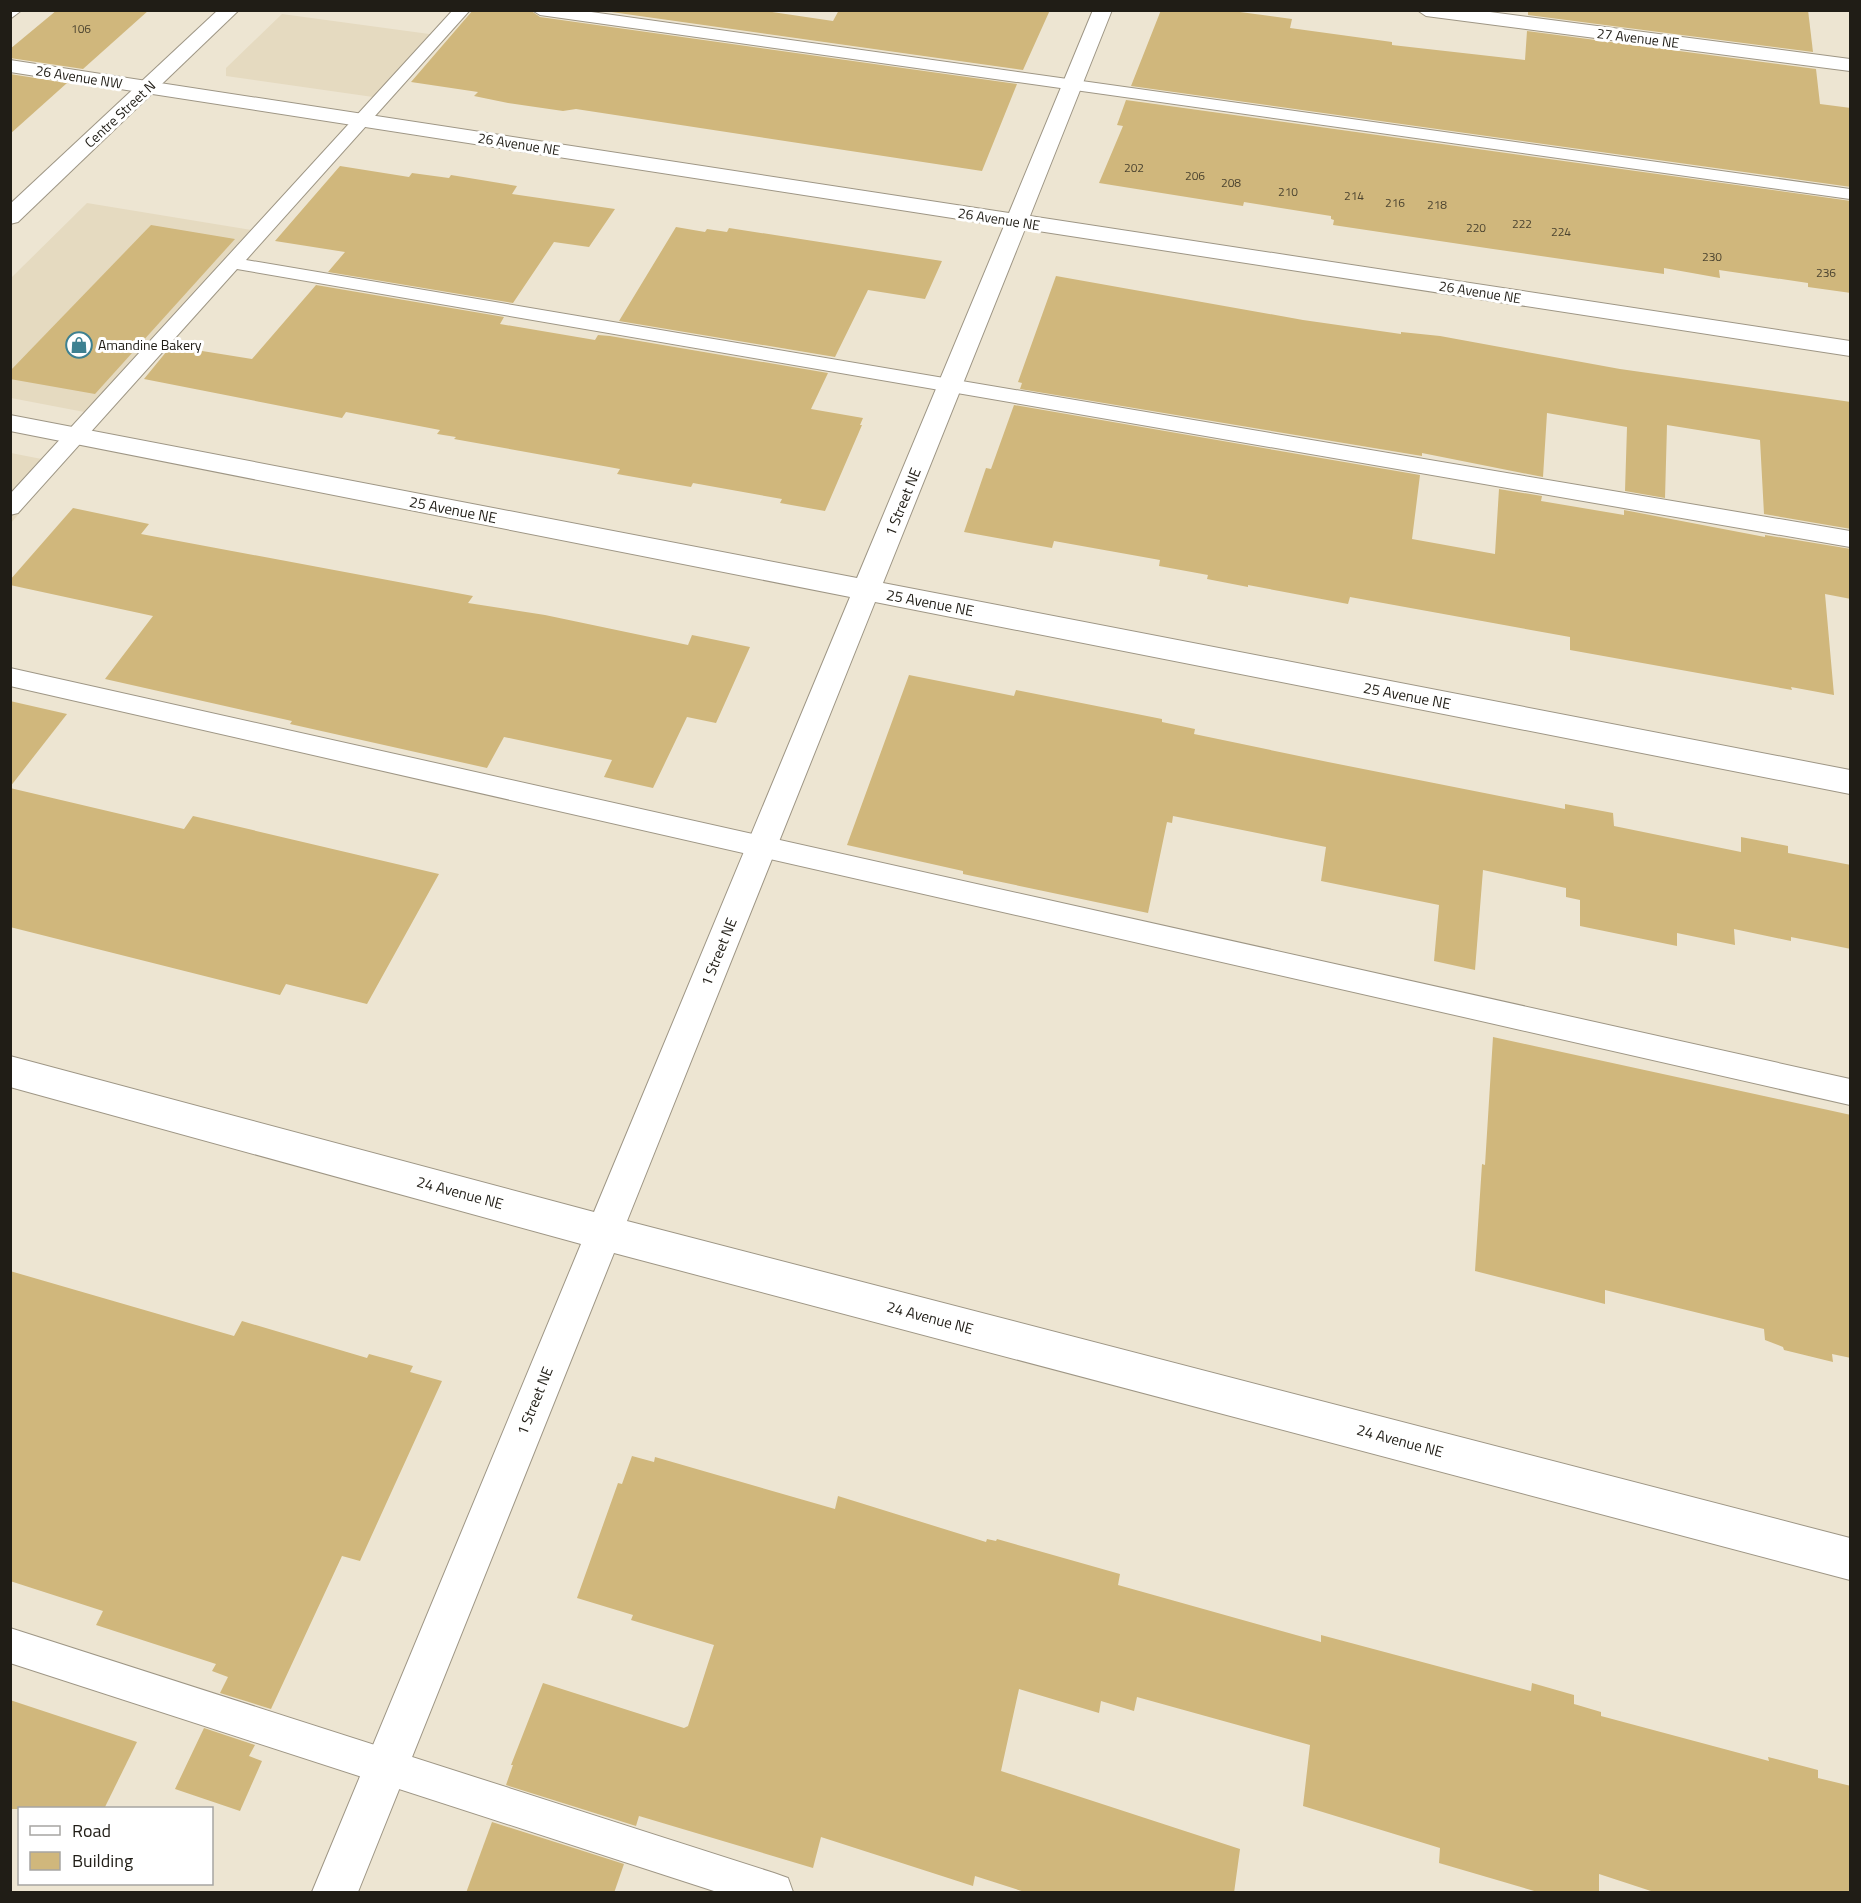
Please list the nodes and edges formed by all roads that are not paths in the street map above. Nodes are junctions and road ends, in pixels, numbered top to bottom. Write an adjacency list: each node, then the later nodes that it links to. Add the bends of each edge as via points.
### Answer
1 (14, 10): 7 (lane)
2 (231, 10): 11 (street, Centre Street N)
3 (462, 10): 12 (lane)
4 (540, 10): 10 (lane)
5 (1103, 10): 10 (street, 1 Street NE)
6 (1426, 10): 8 (street, 27 Avenue NE)
7 (10, 14)
8 (1851, 64)
9 (10, 66): 11 (street, 26 Avenue NW)
10 (1073, 85): 13 (lane); 15 (street, 1 Street NE)
11 (148, 87): 12 (street, 26 Avenue NE); 14 (street, Centre Street N)
12 (362, 120): 15 (street, 26 Avenue NE); 16 (lane)
13 (1851, 194)
14 (10, 217)
15 (1017, 221): 17 (street, 26 Avenue NE); 18 (street, 1 Street NE)
16 (233, 263): 18 (lane); 20 (lane)
17 (1851, 349)
18 (951, 386): 22 (lane); 23 (street, 1 Street NE)
19 (10, 423): 20 (street, 25 Avenue NE)
20 (77, 436): 21 (lane); 23 (street, 25 Avenue NE)
21 (10, 508)
22 (1851, 539)
23 (866, 591): 25 (street, 25 Avenue NE); 26 (street, 1 Street NE)
24 (10, 677): 26 (lane)
25 (1851, 782)
26 (763, 846): 28 (lane); 29 (street, 1 Street NE)
27 (10, 1071): 29 (street, 24 Avenue NE)
28 (1851, 1092)
29 (606, 1232): 30 (street, 24 Avenue NE); 32 (street, 1 Street NE)
30 (1851, 1559)
31 (10, 1645): 32 (lane)
32 (387, 1767): 33 (street, 1 Street NE); 34 (lane)
33 (335, 1893)
34 (774, 1893)

